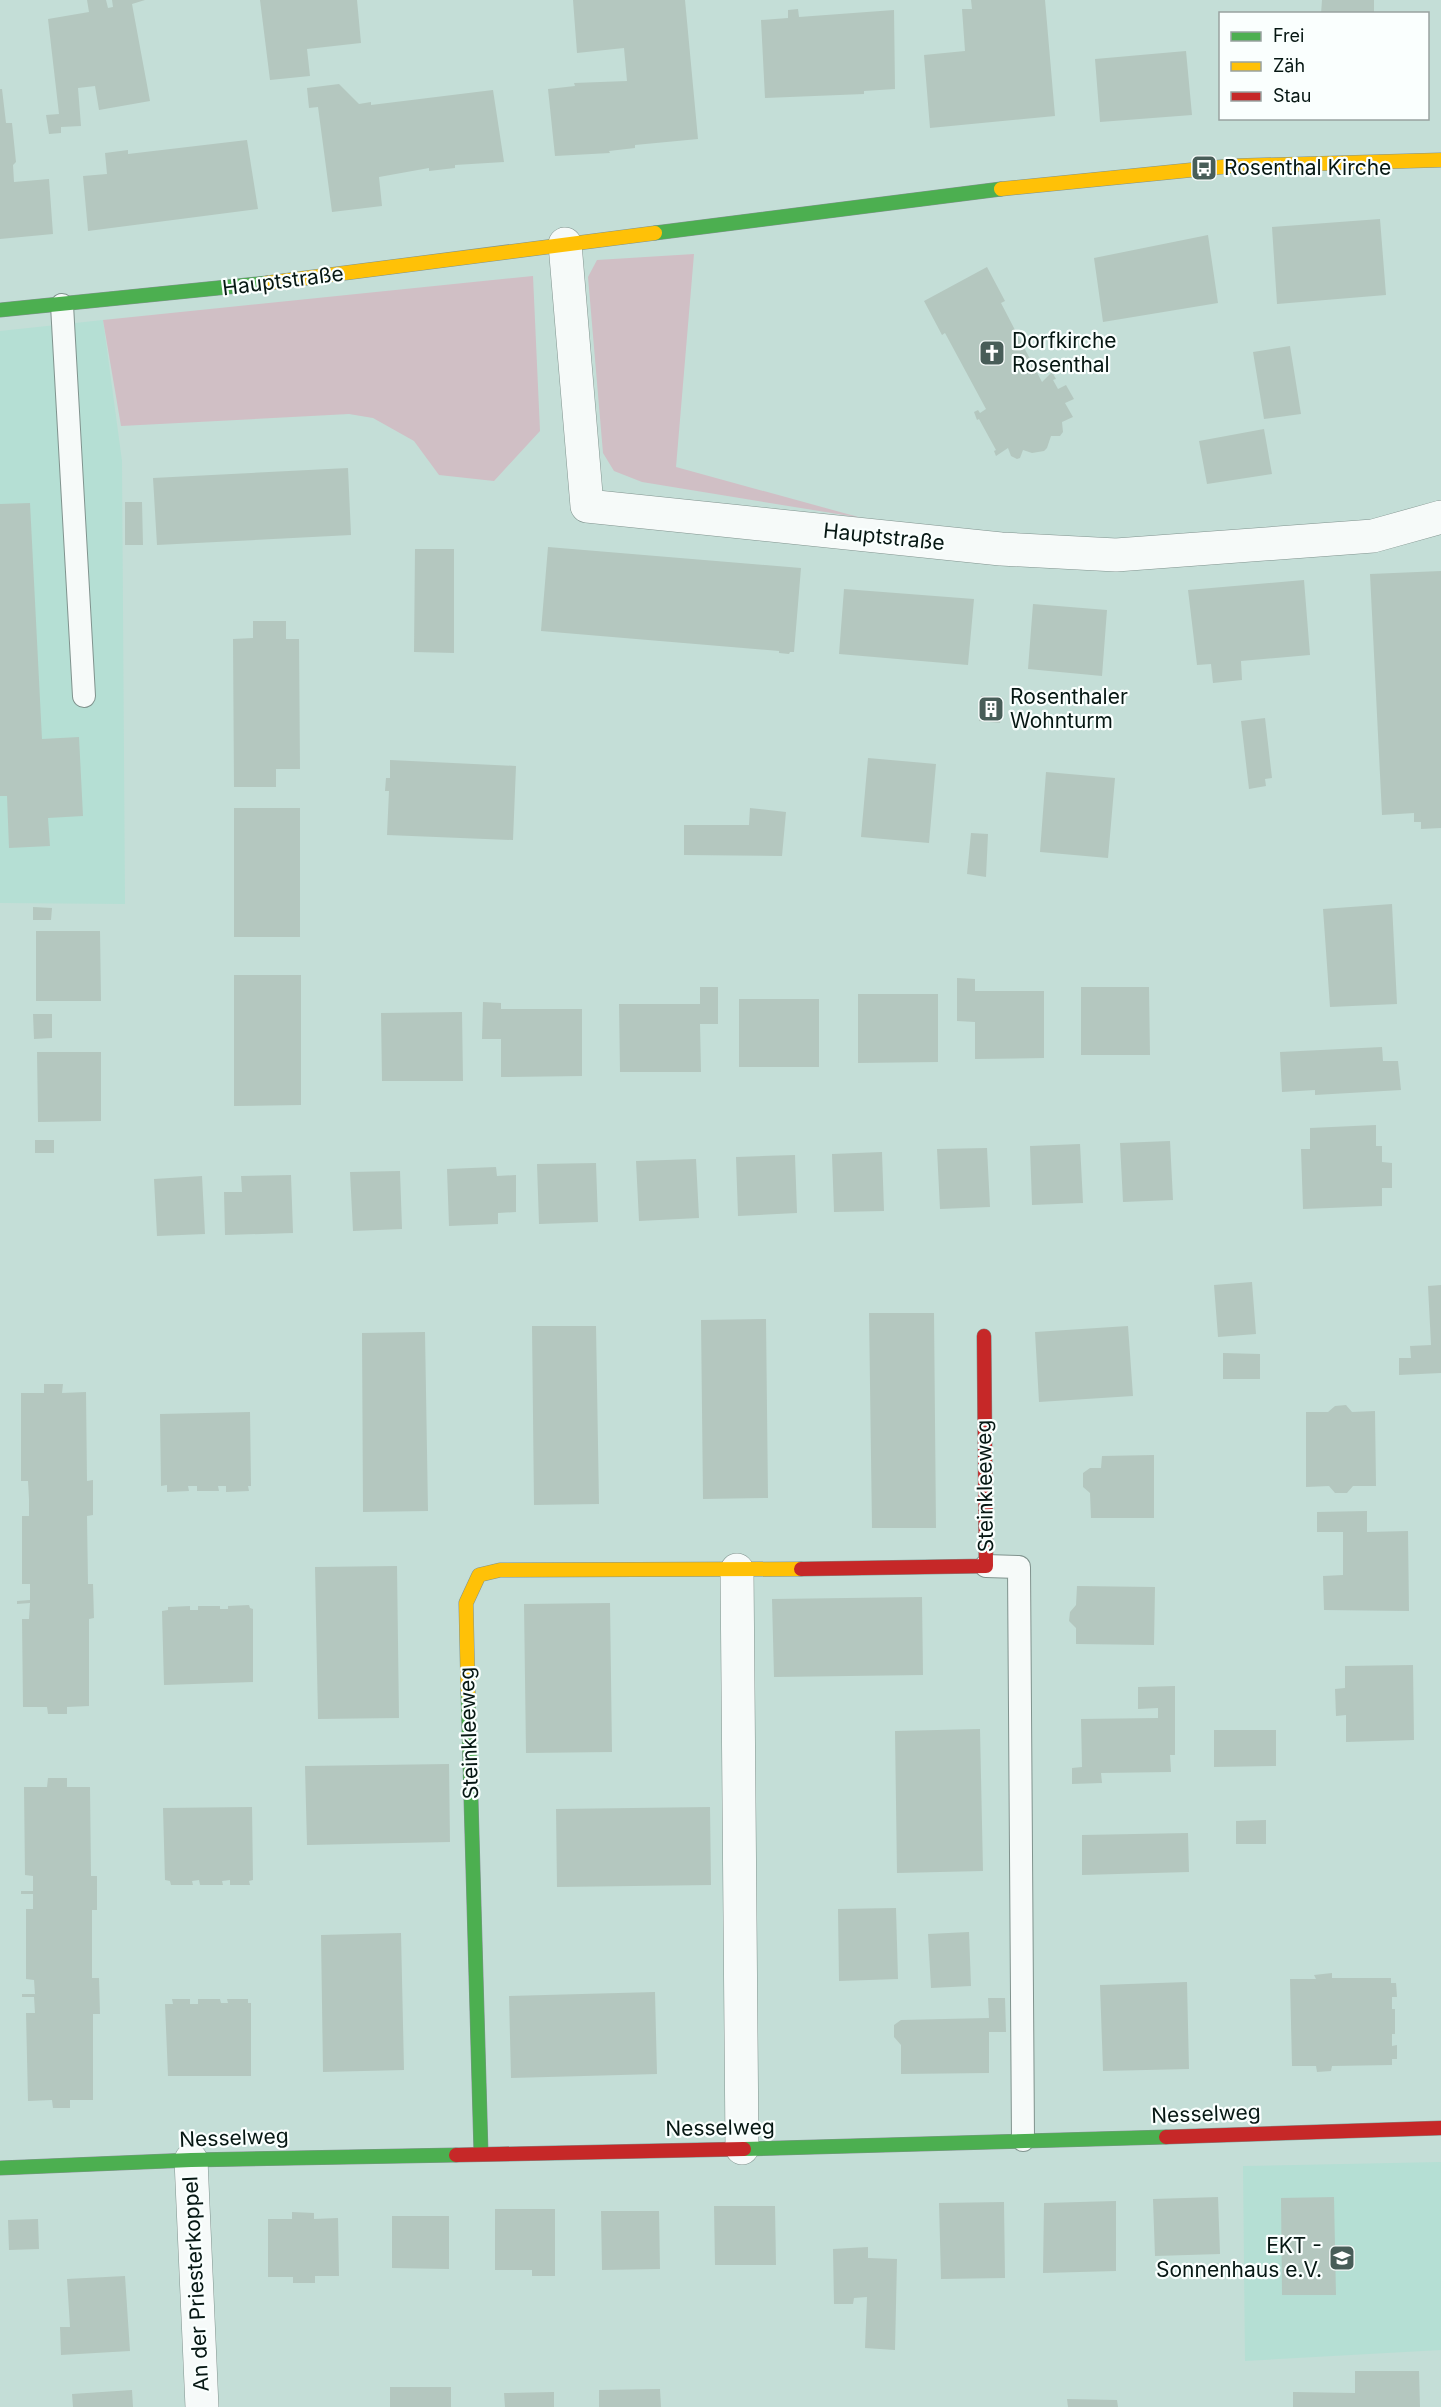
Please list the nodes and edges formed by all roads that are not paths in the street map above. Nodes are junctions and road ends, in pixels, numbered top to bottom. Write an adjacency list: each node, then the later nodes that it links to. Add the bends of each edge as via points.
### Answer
1 (1441, 160): 2 (street, Hauptstraße, via 1204,168 1060,181)
2 (565, 244): 3 (street, Hauptstraße); 5 (street, Hauptstraße, via 587,506 1001,549 1116,555 1373,536)
3 (62, 305): 4 (street, Hauptstraße); 6 (lane)
4 (0, 310)
5 (1441, 517)
6 (84, 696)
7 (984, 1336): 8 (street, Steinkleeweg)
8 (986, 1566): 9 (street, Steinkleeweg); 11 (lane, via 1019,1567)
9 (737, 1570): 12 (street); 13 (street, Steinkleeweg, via 500,1570 479,1575 466,1603)
10 (1441, 2128): 11 (street, Nesselweg)
11 (1023, 2140): 12 (street, Nesselweg)
12 (742, 2148): 13 (street, Nesselweg)
13 (481, 2153): 14 (street, Nesselweg)
14 (191, 2160): 15 (street, Nesselweg); 16 (street, An der Priesterkoppel)
15 (0, 2168)
16 (202, 2407)

